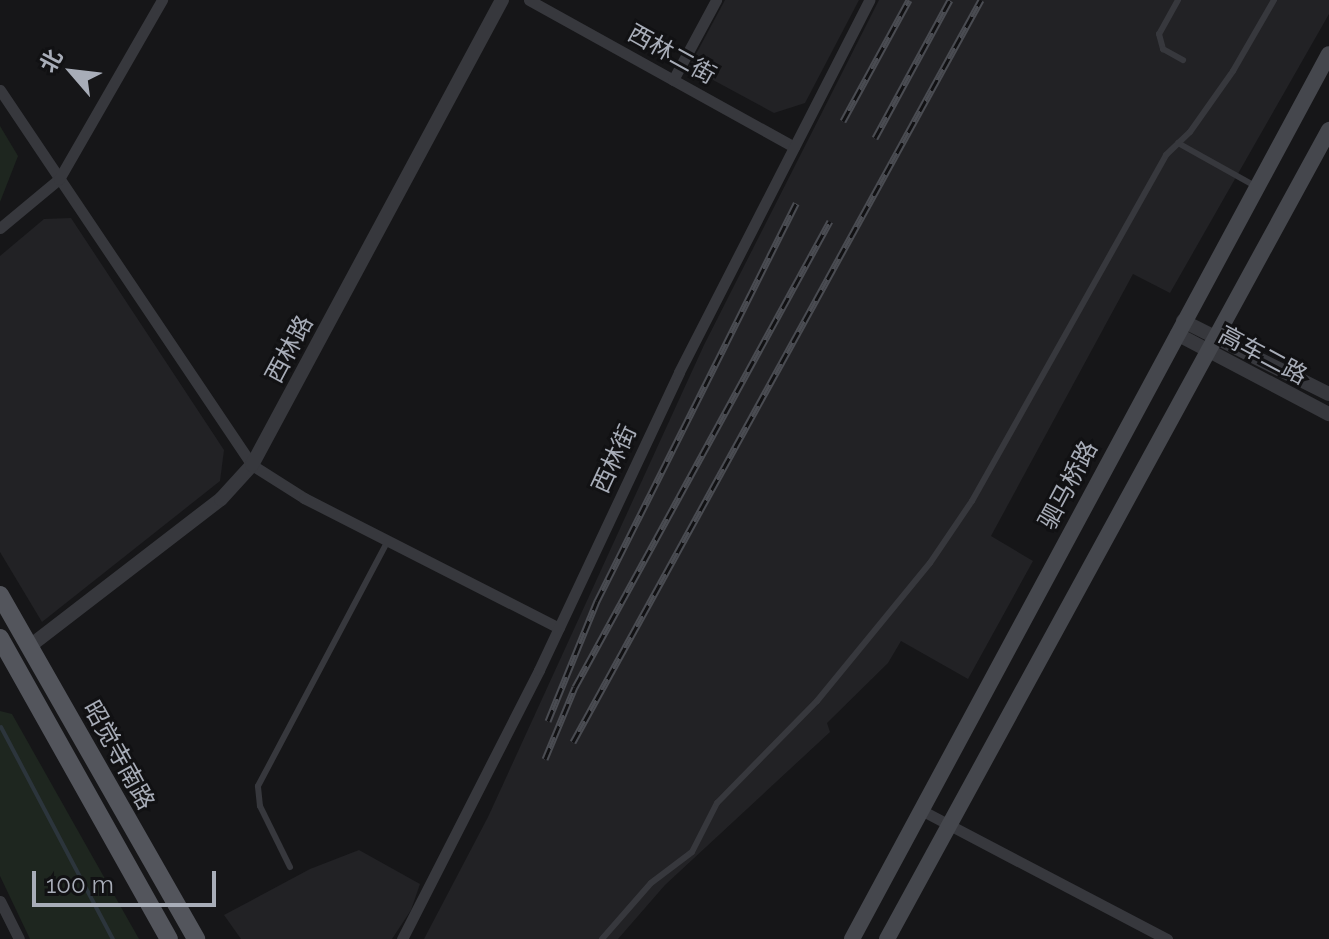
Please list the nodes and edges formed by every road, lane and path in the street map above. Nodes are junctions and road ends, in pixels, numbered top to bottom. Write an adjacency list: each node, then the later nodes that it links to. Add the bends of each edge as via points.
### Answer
1 (162, 0): 15 (street)
2 (502, 0): 23 (street, 西林路)
3 (529, 0): 10 (street, 西林二街)
4 (716, 0): 10 (street)
5 (869, 0): 14 (street, 西林街)
6 (1178, 0): 9 (lane, via 1159,34 1163,49)
7 (1274, 0): 13 (lane, via 1233,71)
8 (1329, 54): 16 (main road, 驷马桥路)
9 (1183, 60)
10 (673, 80): 14 (street, 西林二街)
11 (0, 90): 15 (street)
12 (1329, 130): 19 (main road)
13 (1178, 143): 16 (lane); 38 (lane, via 1166,155 972,501 930,563 817,701 717,803 692,852 651,883)
14 (794, 147): 26 (street, 西林街, via 679,372)
15 (59, 179): 17 (street); 23 (street)
16 (1257, 187): 18 (main road, 驷马桥路)
17 (0, 228)
18 (1180, 328): 19 (street, 高车二路); 20 (street, 高车二路); 30 (main road, 驷马桥路)
19 (1217, 336): 20 (main road); 21 (street, 高车二路)
20 (1207, 351): 22 (street, 高车二路); 31 (main road)
21 (1329, 394)
22 (1329, 414)
23 (252, 465): 24 (street); 28 (street, 西林路, via 221,499)
24 (387, 542): 26 (street); 32 (lane, via 258,786 260,806)
25 (0, 595): 28 (main road, 昭觉寺南路)
26 (559, 628): 37 (street, 西林街)
27 (0, 638): 29 (main road, 昭觉寺南路)
28 (30, 646): 36 (main road, 昭觉寺南路)
29 (6, 660): 35 (main road, 昭觉寺南路)
30 (921, 810): 31 (street); 39 (main road, 驷马桥路)
31 (950, 825): 40 (main road); 41 (street)
32 (290, 867)
33 (0, 901): 34 (street)
34 (19, 939)
35 (169, 939)
36 (196, 939)
37 (402, 939)
38 (602, 939)
39 (852, 939)
40 (887, 939)
41 (1167, 939)

